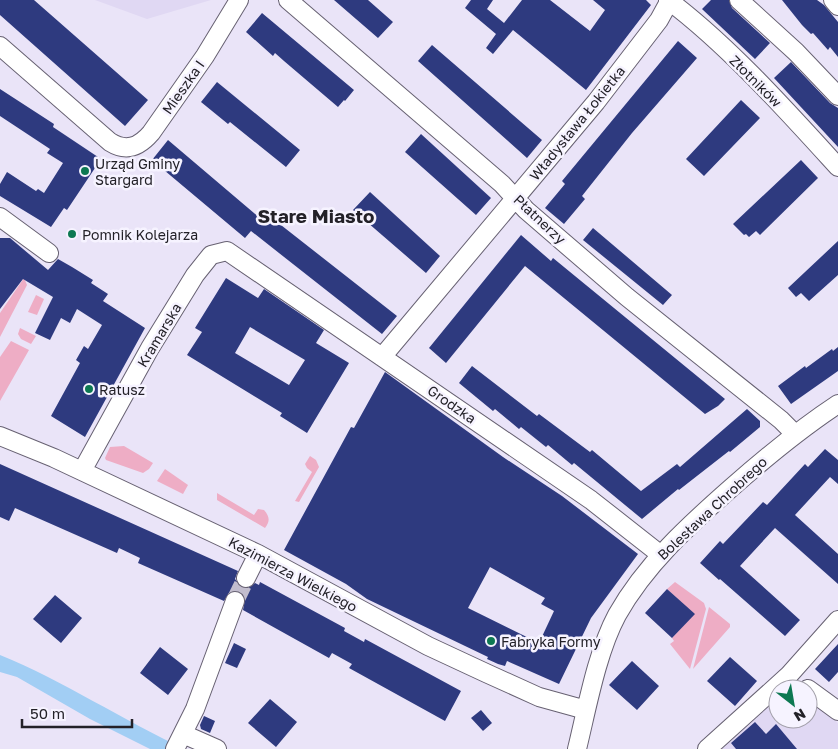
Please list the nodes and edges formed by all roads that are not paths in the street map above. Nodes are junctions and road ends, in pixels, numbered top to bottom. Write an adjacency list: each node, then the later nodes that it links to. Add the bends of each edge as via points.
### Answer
1 (239, 0): 7 (street, Mieszka I, via 205,56 143,143 126,148 110,142)
2 (288, 0): 10 (street, Płatnerzy)
3 (669, 0): 9 (street, Złotników, via 698,24); 10 (street, Władysława Łokietka, via 654,28)
4 (739, 0): 8 (street)
5 (833, 0): 6 (street)
6 (838, 6)
7 (0, 46)
8 (838, 96)
9 (838, 167)
10 (516, 198): 14 (street, Władysława Łokietka); 16 (street, Płatnerzy, via 627,297)
11 (0, 217): 12 (street)
12 (49, 253)
13 (239, 259): 14 (street, Grodzka); 18 (street, Kramarska, via 226,251 217,252 207,259 150,348)
14 (382, 357): 20 (street, Grodzka, via 591,500)
15 (838, 404): 16 (street, Bolesława Chrobrego)
16 (795, 434): 20 (street, Bolesława Chrobrego, via 702,514)
17 (0, 436): 18 (street, Kazimierza Wielkiego)
18 (82, 471): 19 (street, Kazimierza Wielkiego)
19 (258, 554): 21 (street); 27 (street, Kazimierza Wielkiego, via 428,646 539,697)
20 (661, 555): 27 (street, Bolesława Chrobrego, via 617,615)
21 (246, 578)
22 (236, 601): 29 (street, via 195,709)
23 (838, 620): 24 (street)
24 (789, 675): 25 (street); 32 (street)
25 (794, 679)
26 (818, 696): 28 (street)
27 (586, 710): 31 (street, Bolesława Chrobrego)
28 (838, 711)
29 (179, 741): 30 (street)
30 (218, 749)
31 (577, 749)
32 (707, 749)

